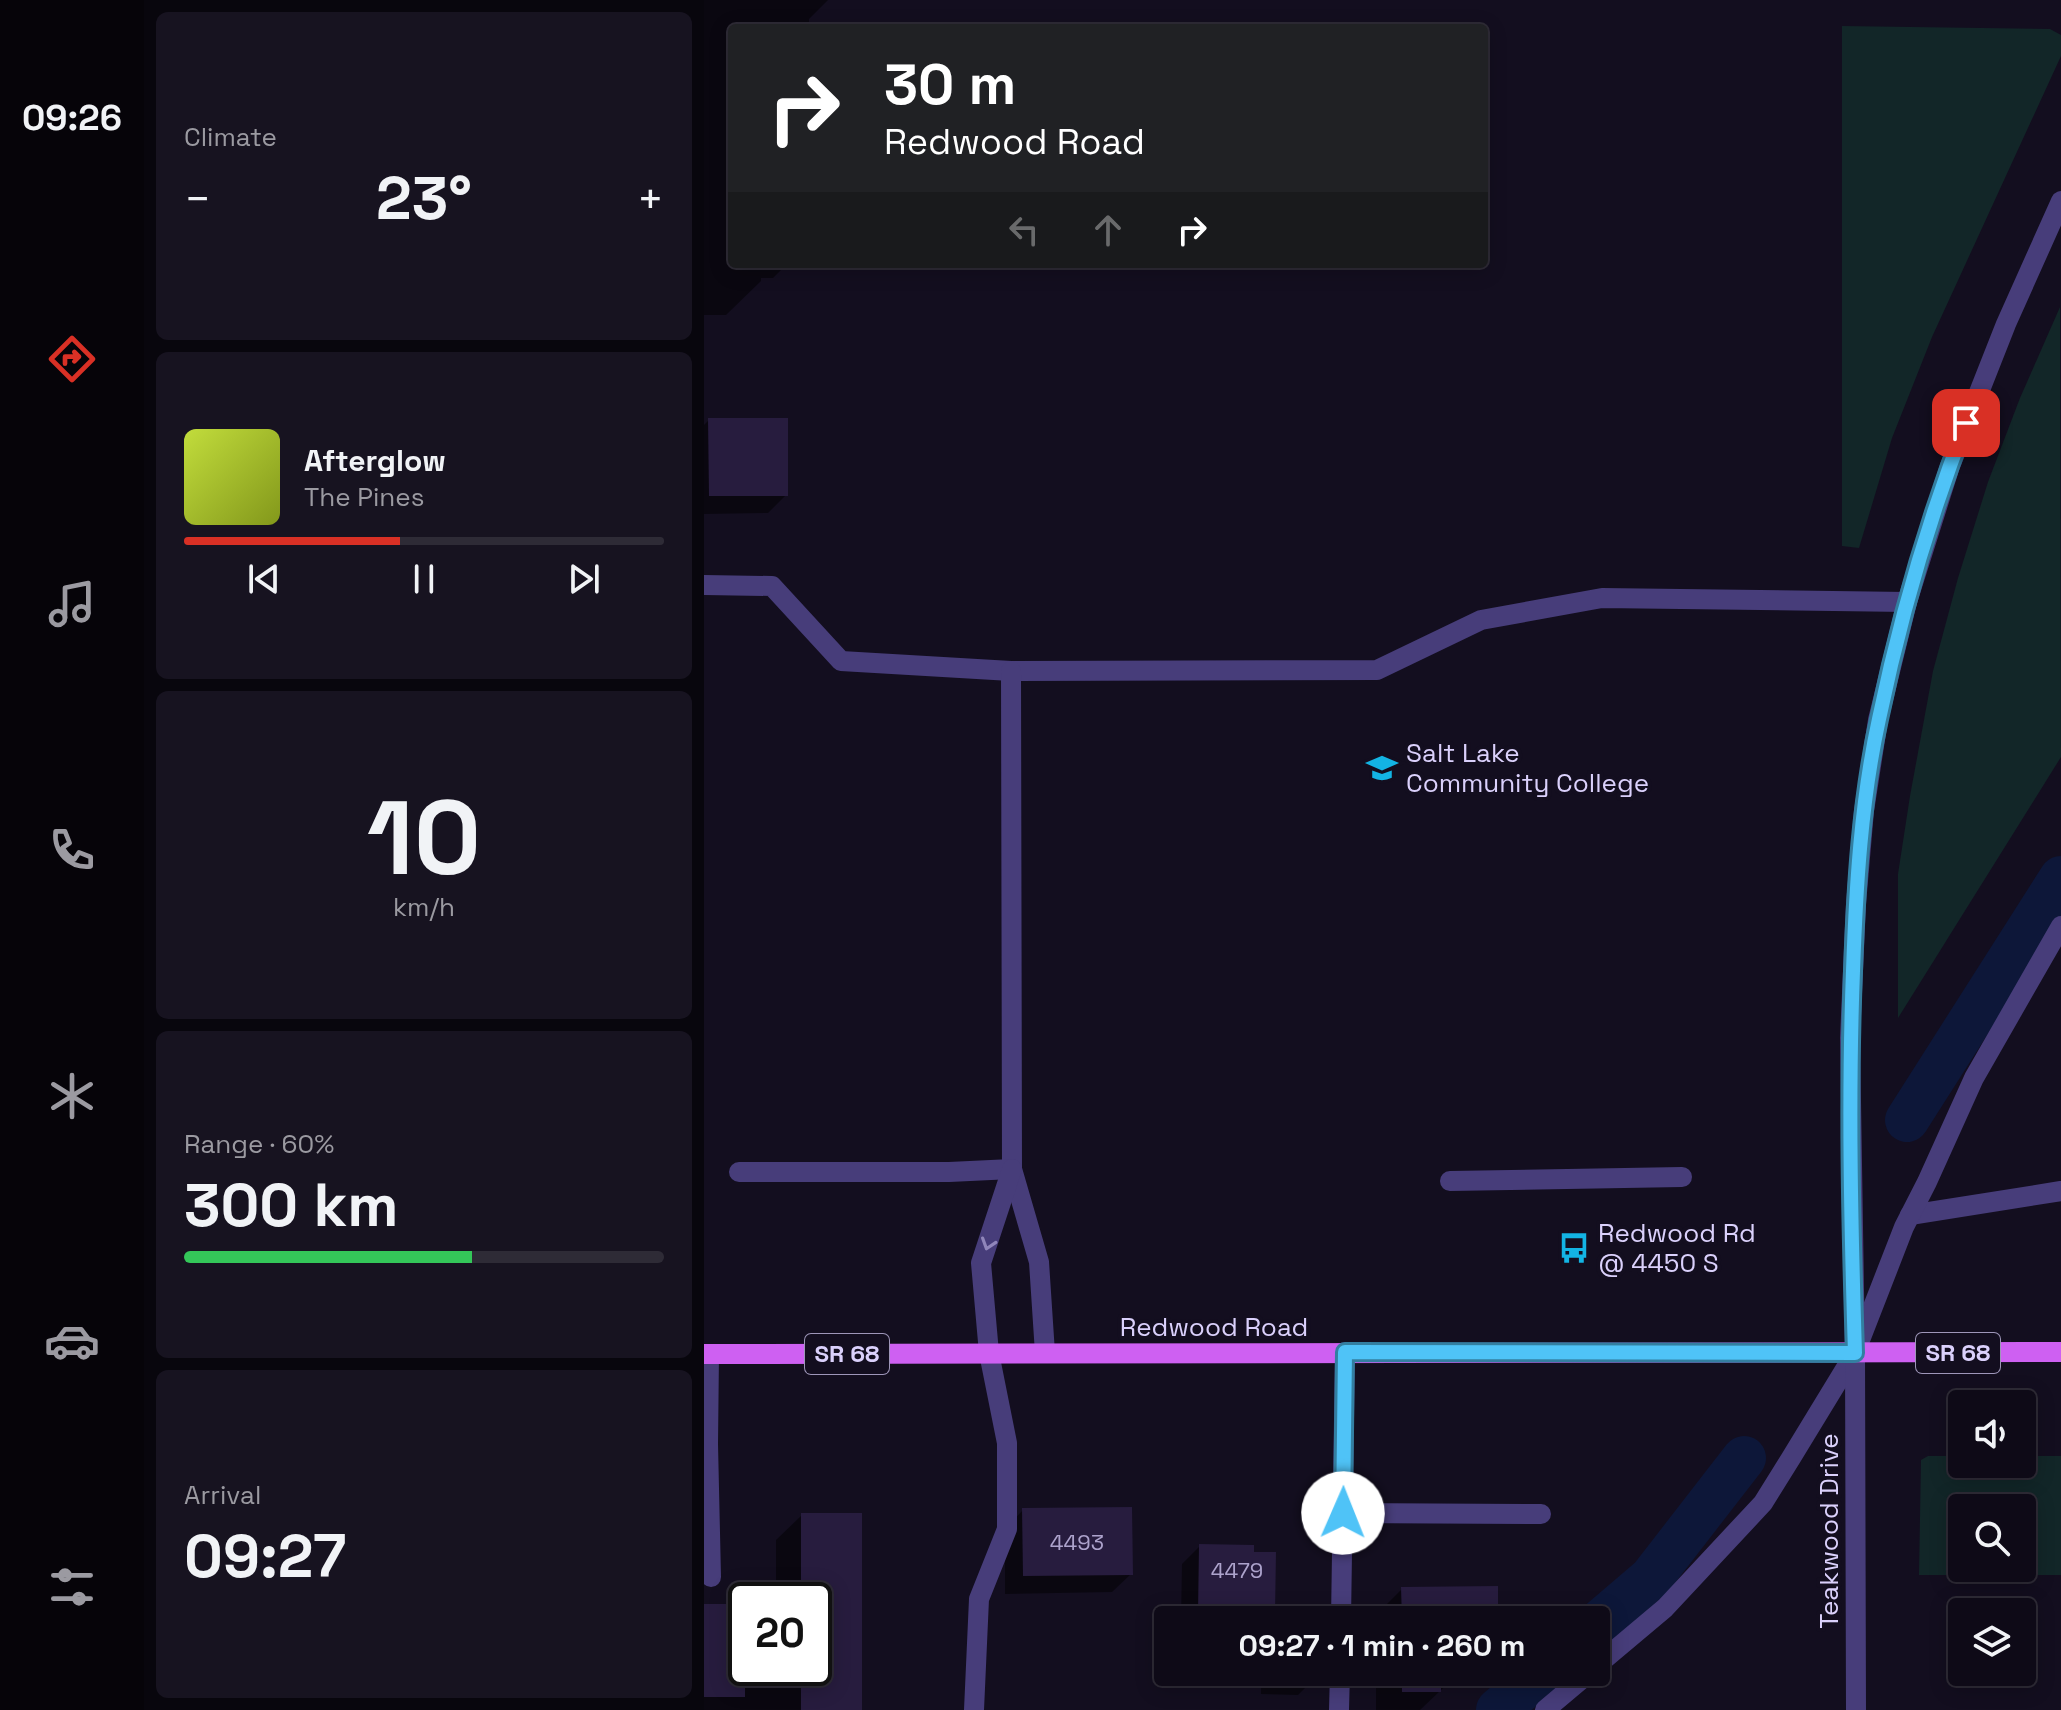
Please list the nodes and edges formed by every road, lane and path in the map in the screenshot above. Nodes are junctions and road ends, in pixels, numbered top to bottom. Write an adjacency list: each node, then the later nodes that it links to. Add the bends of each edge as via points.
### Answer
1 (2061, 201): 3 (street, Teakwood Drive, via 1950,466)
2 (704, 585): 4 (street, via 772,586 841,661)
3 (1907, 602): 4 (street, via 1602,598 1481,620 1377,670); 16 (street, Teakwood Drive, via 1878,720 1856,904 1850,1038)
4 (1011, 671): 6 (street)
5 (2061, 926): 11 (street, via 1974,1078)
6 (1012, 1169): 7 (street); 14 (street, one-way to 14, via 981,1263); 15 (street, via 1039,1262)
7 (739, 1172)
8 (1682, 1177): 9 (street)
9 (1450, 1181)
10 (2061, 1191): 11 (street)
11 (1910, 1215): 16 (street)
12 (1345, 1352): 15 (main road, Redwood Road / SR 68); 16 (main road, Redwood Road / SR 68); 18 (street)
13 (2061, 1352): 16 (main road, Redwood Road / SR 68)
14 (989, 1353): 15 (main road, Redwood Road / SR 68); 17 (main road, Redwood Road / SR 68); 25 (street, via 1007,1443 1007,1529 979,1599)
15 (1045, 1353)
16 (1855, 1353): 22 (street, via 1763,1503 1665,1608); 28 (street, Teakwood Drive)
17 (707, 1354): 20 (street)
18 (1343, 1513): 19 (street); 21 (street)
19 (1541, 1514)
20 (711, 1577)
21 (1341, 1606)
22 (1610, 1654)
23 (1340, 1686): 26 (street)
24 (1573, 1686): 27 (street)
25 (974, 1710)
26 (1339, 1710)
27 (1545, 1710)
28 (1856, 1710)

